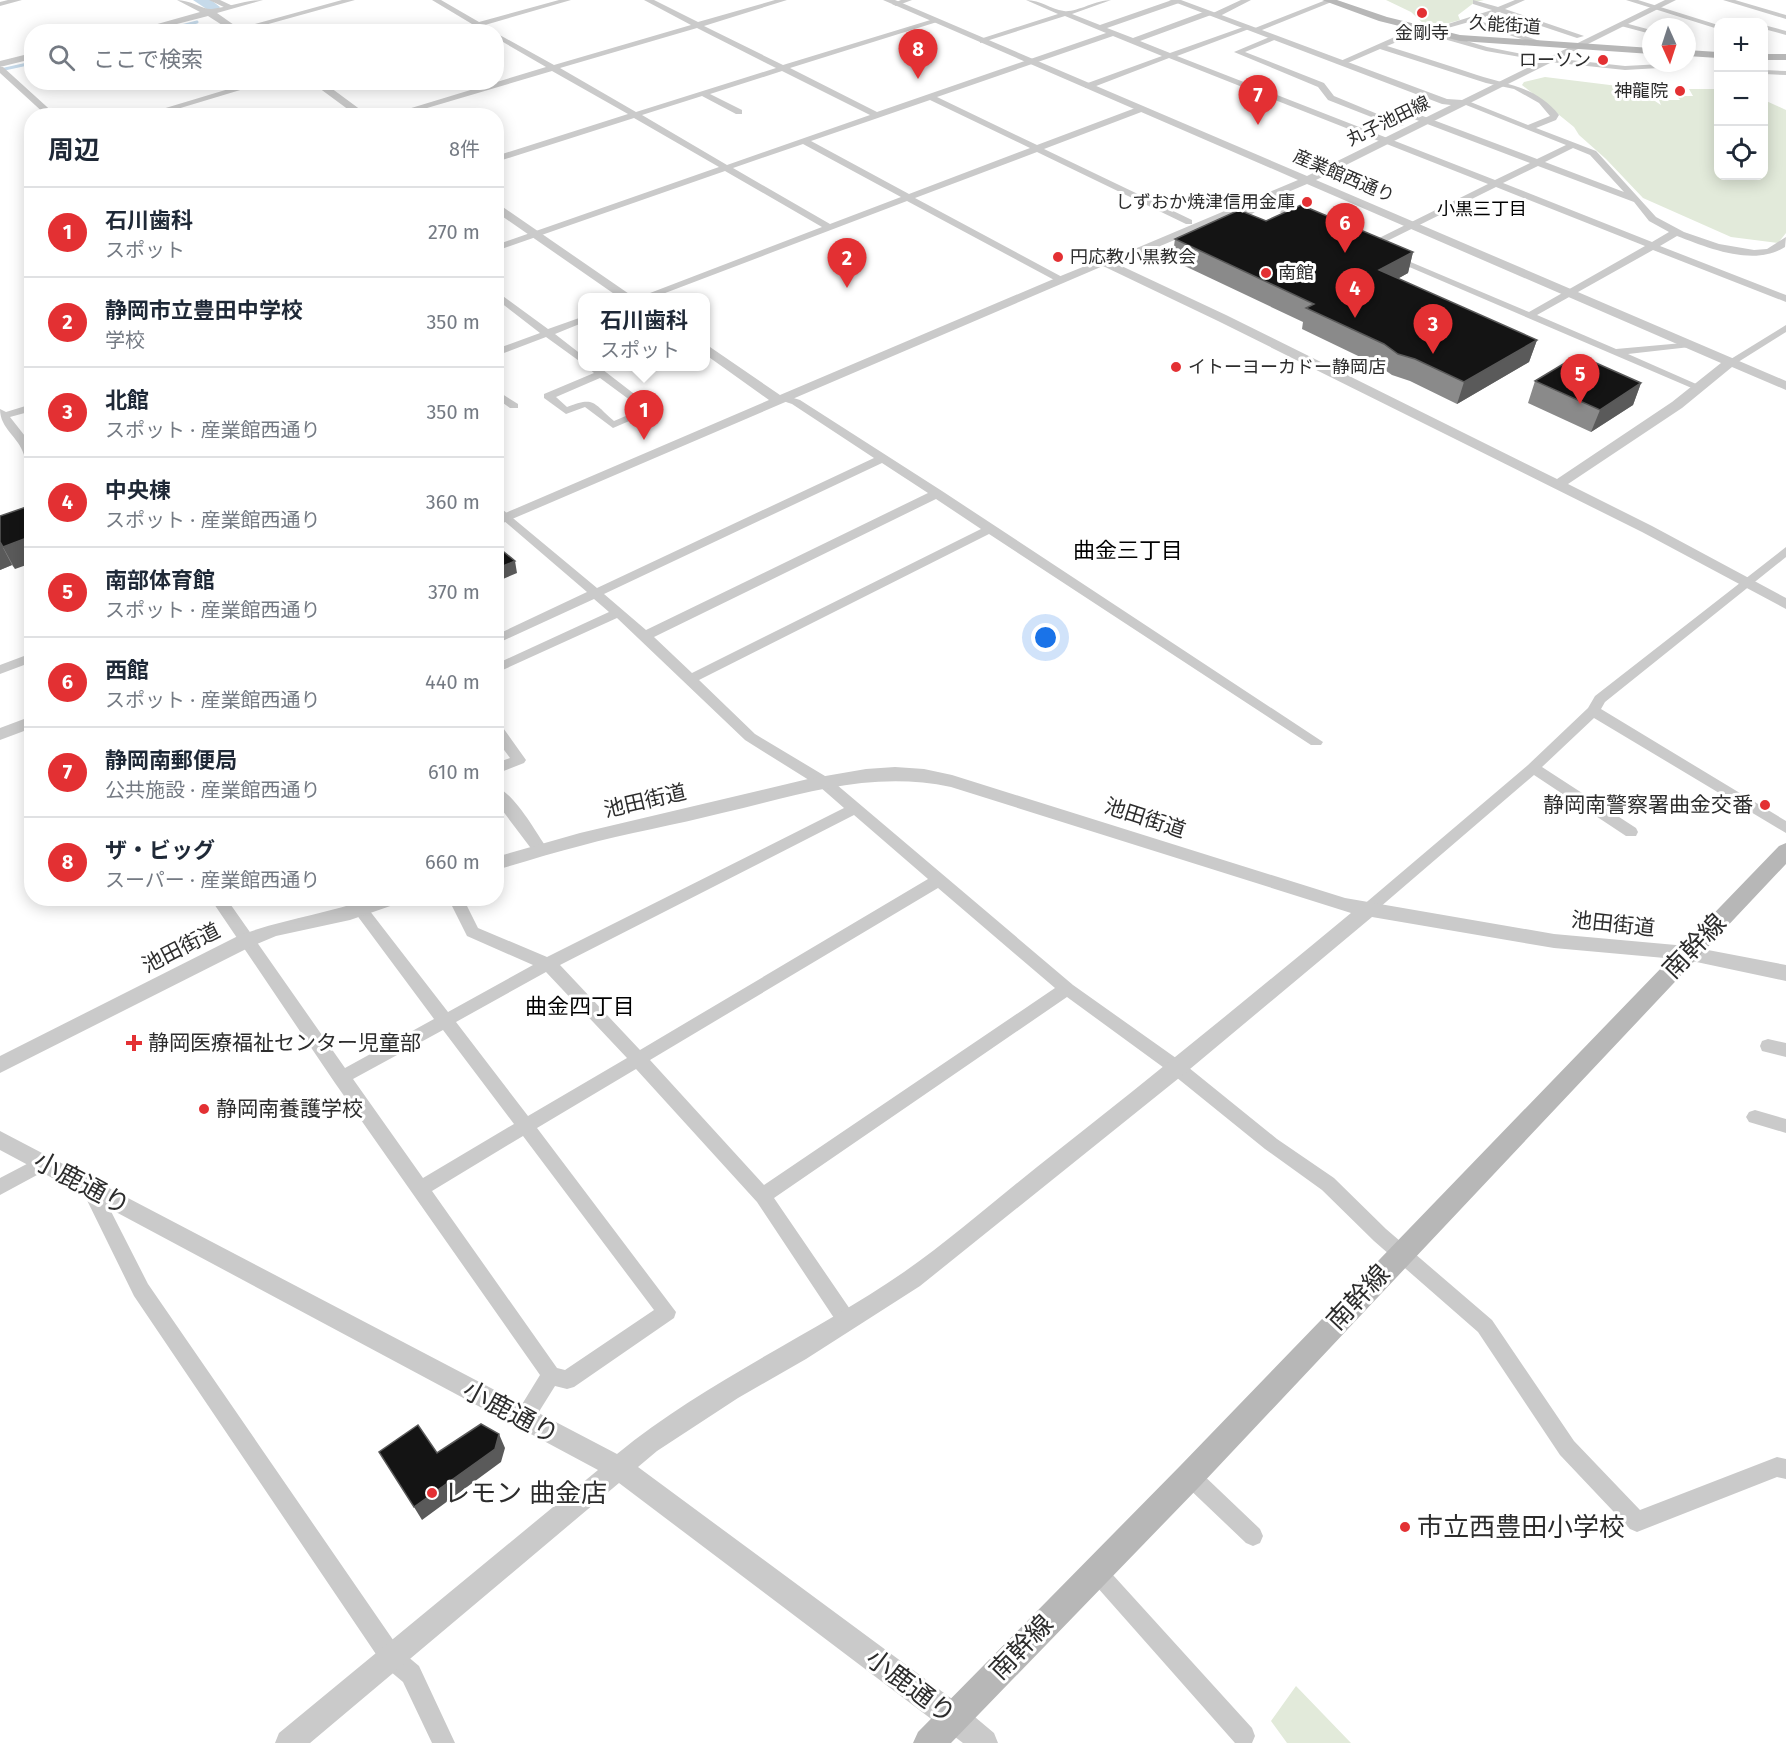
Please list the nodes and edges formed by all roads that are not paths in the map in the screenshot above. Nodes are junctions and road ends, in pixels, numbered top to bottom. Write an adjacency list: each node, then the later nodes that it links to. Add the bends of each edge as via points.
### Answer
1 (18, 0): 22 (street)
2 (181, 0): 26 (street)
3 (213, 0): 24 (street)
4 (259, 0): 24 (street)
5 (351, 0): 34 (street)
6 (436, 0): 35 (street)
7 (567, 0): 35 (street)
8 (648, 0): 37 (street)
9 (783, 0): 37 (street)
10 (908, 0): 20 (street)
11 (1030, 0): 27 (street)
12 (1107, 0): 27 (street)
13 (1247, 0): 28 (street)
14 (1521, 0): 25 (street)
15 (1630, 0): 23 (street)
16 (1672, 0): 23 (street, 丸子池田線)
17 (1727, 0): 29 (street)
18 (1174, 1): 28 (street); 39 (street)
19 (1328, 1): 41 (street); 43 (main road, 久能街道)
20 (891, 2): 30 (street, 産業館西通り)
21 (1476, 2): 25 (street)
22 (0, 4)
23 (1651, 4): 36 (street, 丸子池田線); 38 (street); 50 (street, 丸子池田線)
24 (231, 7): 26 (street)
25 (1498, 10): 31 (street); 50 (street)
26 (209, 13): 32 (street); 33 (street)
27 (1065, 14): 39 (street); 48 (street)
28 (1212, 14): 41 (street); 49 (street)
29 (1786, 17)
30 (934, 20): 48 (street, 産業館西通り); 68 (street)
31 (1470, 20): 43 (street); 51 (street)
32 (165, 24)
33 (225, 24)
34 (261, 24)
35 (478, 24)
36 (1624, 24): 42 (street); 50 (street, 丸子池田線)
37 (698, 25): 66 (street); 68 (street)
38 (1714, 25)
39 (1100, 28): 44 (street)
40 (1768, 28): 45 (street)
41 (1250, 29): 46 (street); 57 (street)
42 (1642, 29)
43 (1430, 32): 51 (main road, 久能街道); 53 (street); 61 (street, via 1486,49)
44 (1113, 33): 49 (street); 63 (street)
45 (1786, 33)
46 (1275, 38): 64 (street); 97 (street, via 1238,52 1321,85 1331,98)
47 (504, 39): 66 (street)
48 (983, 41): 63 (street, 産業館西通り)
49 (1132, 41): 57 (street)
50 (1580, 41): 52 (main road, 久能街道); 54 (main road, 久能街道); 62 (street, 丸子池田線)
51 (1540, 44): 52 (main road, 久能街道)
52 (1563, 45): 61 (street, 丸子池田線)
53 (1379, 46): 64 (street); 72 (street)
54 (1642, 50)
55 (1696, 54): 56 (main road)
56 (1714, 55)
57 (1169, 56): 77 (street); 99 (street)
58 (1768, 57): 59 (main road)
59 (1786, 57)
60 (24, 58): 65 (street)
61 (1538, 58): 72 (street, 丸子池田線)
62 (1552, 60): 67 (street); 74 (street, 丸子池田線)
63 (1031, 62): 77 (street, 産業館西通り); 84 (street)
64 (1340, 63): 85 (street)
65 (0, 64)
66 (554, 67): 73 (street); 93 (street)
67 (1642, 67)
68 (784, 68): 83 (street); 94 (street)
69 (0, 69): 76 (street)
70 (1768, 72): 71 (street)
71 (1786, 73)
72 (1489, 81): 74 (street); 85 (street, 丸子池田線)
73 (504, 82)
74 (1507, 82): 86 (street, 丸子池田線); 98 (street, via 1522,88 1553,112 1553,118)
75 (24, 83): 76 (street)
76 (19, 84): 78 (street)
77 (1088, 86): 91 (street, 産業館西通り)
78 (24, 89)
79 (25, 90): 87 (street)
80 (235, 90): 88 (street)
81 (327, 90): 89 (street)
82 (476, 90): 90 (street)
83 (702, 93): 92 (street); 93 (street)
84 (931, 97): 94 (street); 103 (street)
85 (1446, 102): 86 (street); 95 (street, 丸子池田線)
86 (1465, 103): 96 (street, 丸子池田線); 98 (street)
87 (44, 108)
88 (171, 108)
89 (353, 108)
90 (415, 108)
91 (1141, 109): 103 (street); 107 (street, 産業館西通り)
92 (739, 112)
93 (634, 115): 104 (street); 106 (street)
94 (878, 116): 100 (street)
95 (1417, 117): 96 (street); 97 (street, 丸子池田線)
96 (1429, 121): 101 (street, 丸子池田線); 105 (street)
97 (1400, 124): 99 (street, 丸子池田線)
98 (1530, 128): 102 (street)
99 (1375, 137): 101 (street); 107 (street, 丸子池田線)
100 (804, 141): 106 (street); 109 (street)
101 (1391, 142): 107 (street, 丸子池田線); 108 (street)
102 (1573, 145): 105 (street); 110 (street, via 1600,159)
103 (1038, 149): 109 (street); 115 (street)
104 (504, 156)
105 (1538, 163): 108 (street); 110 (street)
106 (725, 168): 116 (street); 118 (street)
107 (1302, 178): 111 (street, 丸子池田線); 114 (street, 産業館西通り); 115 (street, 丸子池田線)
108 (1495, 184): 114 (street); 122 (street)
109 (910, 198): 116 (street); 125 (street)
110 (1637, 200): 117 (street, via 1655,221)
111 (1260, 201): 113 (street); 115 (street, 丸子池田線)
112 (504, 212): 118 (street)
113 (1314, 224)
114 (1412, 225): 123 (street); 126 (street, 産業館西通り)
115 (1191, 226): 124 (street, 丸子池田線)
116 (829, 227): 128 (street)
117 (1677, 232): 119 (street, via 1749,252 1780,248); 122 (street)
118 (536, 234): 121 (street); 127 (street)
119 (1786, 240)
120 (1357, 242): 123 (street)
121 (504, 245)
122 (1652, 246): 126 (street); 129 (street)
123 (1368, 247): 131 (street)
124 (1103, 263): 125 (street, 丸子池田線); 152 (street)
125 (1061, 280): 146 (street, 丸子池田線)
126 (1569, 292): 131 (street); 135 (street, 産業館西通り)
127 (623, 293)
128 (653, 293)
129 (1786, 299)
130 (504, 300): 134 (street)
131 (1529, 316): 137 (street)
132 (578, 322): 134 (street)
133 (1786, 328): 140 (street)
134 (549, 333): 136 (street); 139 (street)
135 (1690, 344): 137 (street); 140 (street, 産業館西通り)
136 (504, 350)
137 (1614, 352): 144 (street)
138 (710, 353): 146 (street)
139 (578, 357)
140 (1731, 362): 143 (street, 産業館西通り); 144 (street)
141 (597, 371): 142 (street)
142 (601, 374): 142 (street, via 548,396 566,411 586,403 613,425 650,410)
143 (1786, 386)
144 (1698, 387): 152 (street)
145 (504, 399): 147 (street)
146 (781, 399): 151 (street, via 796,402); 154 (street, 丸子池田線)
147 (514, 406)
148 (24, 408): 149 (street)
149 (1, 415): 150 (street)
150 (24, 443)
151 (884, 458): 153 (street); 159 (street)
152 (1558, 485): 158 (street)
153 (938, 493): 156 (street); 163 (street)
154 (504, 519)
155 (504, 522): 159 (street)
156 (990, 529): 167 (street); 172 (street)
157 (1786, 551): 158 (street)
158 (1747, 582): 160 (street); 168 (street, via 1600,699)
159 (597, 594): 161 (street); 162 (street)
160 (1786, 604)
161 (618, 613): 163 (street); 165 (street)
162 (504, 636)
163 (645, 636): 167 (street)
164 (24, 660): 166 (street)
165 (504, 665)
166 (0, 670)
167 (691, 679): 175 (street, via 750,736)
168 (1593, 711): 174 (street); 178 (street)
169 (24, 724): 170 (street)
170 (0, 734)
171 (504, 739): 173 (street, via 519,760)
172 (1316, 742)
173 (504, 766)
174 (1533, 768): 179 (street); 188 (street)
175 (825, 783): 177 (street); 180 (street, 池田街道); 188 (street, 池田街道, via 887,773 932,775)
176 (504, 801): 180 (street)
177 (854, 809): 183 (street); 191 (street)
178 (1786, 828)
179 (1631, 832)
180 (541, 851): 182 (street, 池田街道)
181 (1786, 851): 190 (main road, 南幹線)
182 (504, 862)
183 (939, 880): 193 (street); 197 (street)
184 (222, 906): 189 (street)
185 (372, 906): 187 (street, 池田街道)
186 (460, 906): 191 (street, via 472,932)
187 (361, 910): 189 (street, 池田街道, via 273,930); 194 (street)
188 (1367, 910): 190 (street, 池田街道, via 1554,940); 199 (street)
189 (245, 941): 198 (street, 池田街道); 200 (street)
190 (1687, 953): 192 (street, 池田街道); 210 (main road, 南幹線)
191 (548, 964): 194 (street); 197 (street)
192 (1786, 973)
193 (1067, 989): 199 (street); 209 (street)
194 (446, 1020): 200 (street); 202 (street)
195 (1768, 1046): 196 (street)
196 (1786, 1050)
197 (637, 1059): 202 (street); 209 (street)
198 (0, 1065)
199 (1178, 1068): 210 (street, via 1271,1144 1328,1184); 211 (street, via 912,1279)
200 (341, 1078): 208 (street)
201 (1755, 1117): 203 (street)
202 (527, 1125): 208 (street); 212 (street, via 667,1312 567,1380)
203 (1786, 1126)
204 (0, 1140): 205 (street, 小鹿通り)
205 (44, 1163): 206 (street, 小鹿通り); 207 (street)
206 (89, 1186): 213 (street, 小鹿通り); 219 (street, via 141,1290)
207 (0, 1188)
208 (420, 1190): 212 (street)
209 (763, 1196): 211 (street)
210 (1401, 1252): 215 (street, via 1485,1326 1567,1448 1637,1522 1777,1467); 216 (main road, 南幹線)
211 (847, 1321): 214 (street, via 682,1420)
212 (551, 1375): 213 (street)
213 (523, 1419): 214 (street, 小鹿通り)
214 (619, 1468): 219 (street); 220 (street, 小鹿通り)
215 (1786, 1469)
216 (1190, 1476): 217 (street); 218 (main road, 南幹線)
217 (1252, 1536)
218 (1096, 1571): 220 (main road, 南幹線); 221 (street)
219 (392, 1658): 222 (street); 223 (street, via 411,1674)
220 (953, 1717): 224 (main road, 南幹線); 225 (street, 小鹿通り)
221 (1244, 1736)
222 (289, 1743)
223 (444, 1743)
224 (929, 1743)
225 (984, 1743)

